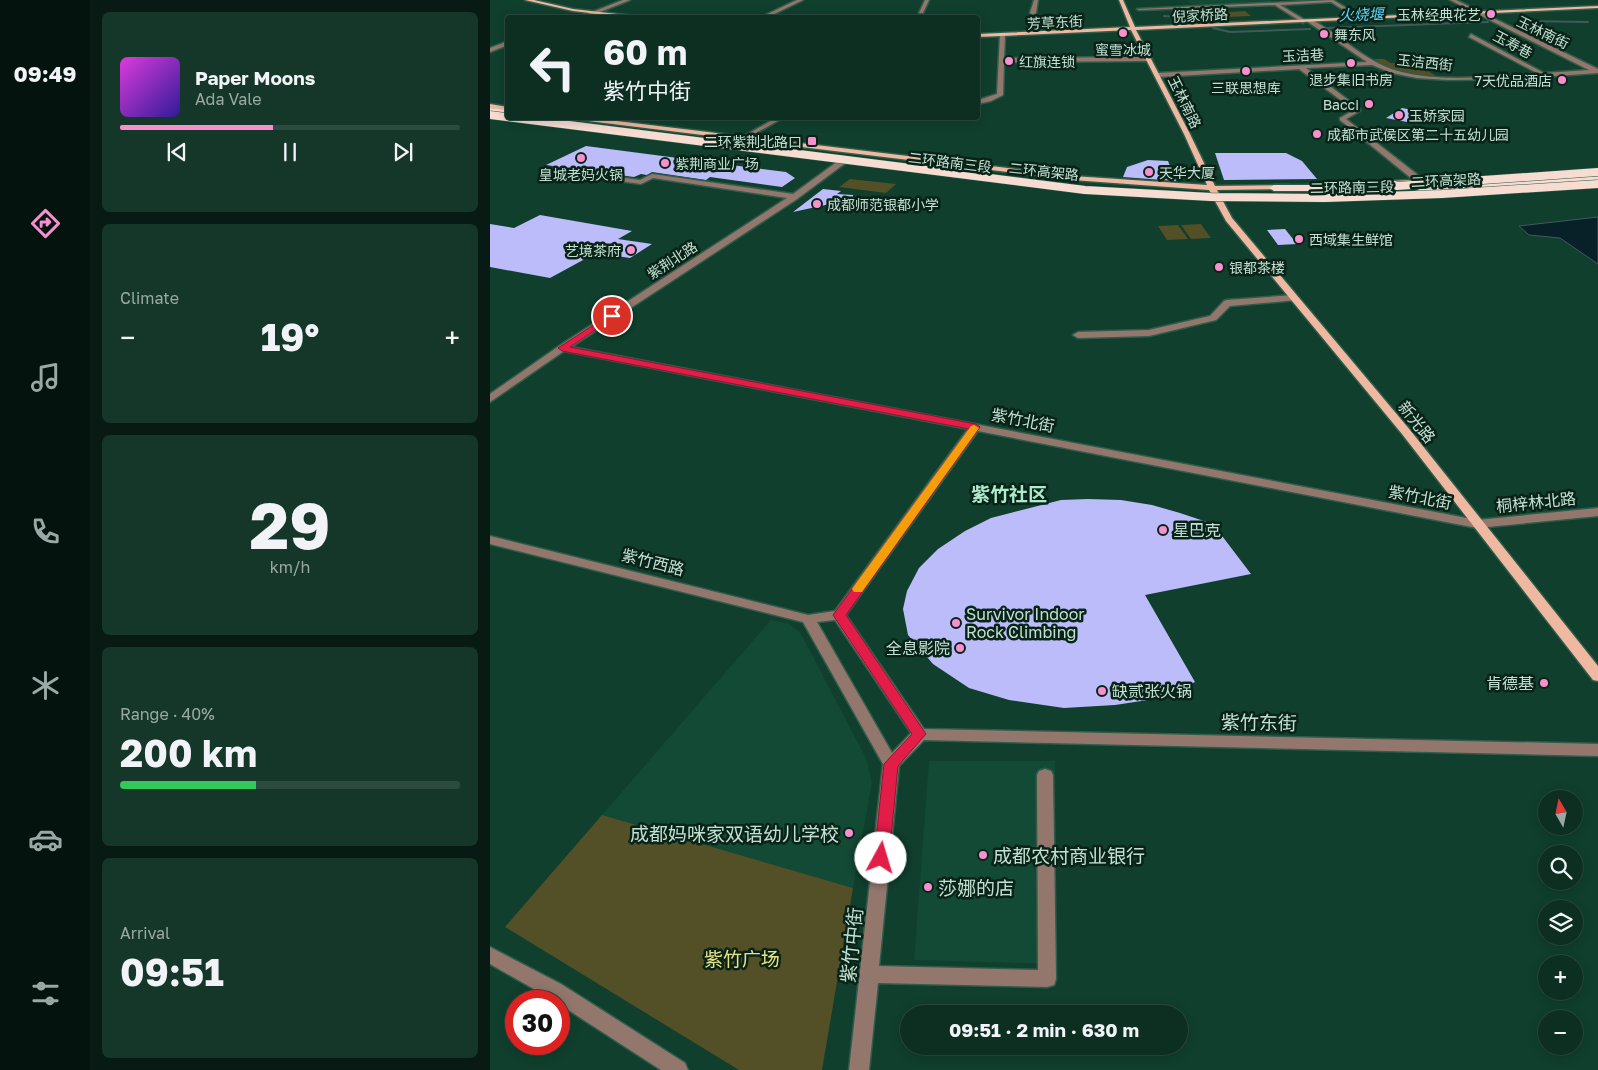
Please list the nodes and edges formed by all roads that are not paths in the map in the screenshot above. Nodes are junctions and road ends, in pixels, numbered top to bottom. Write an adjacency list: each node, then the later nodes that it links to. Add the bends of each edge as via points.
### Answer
1 (527, 0): 13 (main road)
2 (541, 0): 13 (main road)
3 (628, 0): 13 (street)
4 (801, 0): 19 (street)
5 (927, 0): 14 (street)
6 (1036, 0): 15 (street)
7 (1122, 0): 22 (main road, 玉林南路)
8 (1330, 0): 10 (street); 20 (street)
9 (1452, 0): 16 (street, 玉林南街)
10 (1278, 4): 12 (street); 21 (street, 玉洁巷)
11 (1598, 8): 16 (main road, 倪家桥路)
12 (1139, 9)
13 (595, 12): 17 (street); 18 (main road)
14 (921, 12)
15 (1033, 13)
16 (1479, 13): 20 (main road, 倪家桥路); 32 (street, 玉林南街)
17 (587, 15)
18 (623, 15)
19 (767, 15)
20 (1360, 18): 21 (main road, 倪家桥路)
21 (1306, 21): 22 (main road, 倪家桥路); 30 (street, 玉洁巷)
22 (1133, 30): 23 (main road, 芳草东街); 28 (main road, 玉林南路)
23 (1002, 35): 24 (main road, 芳草东街); 29 (street)
24 (980, 36)
25 (1471, 36): 33 (street, 玉寿巷)
26 (505, 44): 27 (street)
27 (490, 50)
28 (1149, 59): 29 (street); 34 (main road, 玉林南路)
29 (1002, 60): 35 (street, via 1000,95)
30 (1373, 63): 31 (street, 玉洁巷); 33 (street, 玉洁西街, via 1392,72 1437,78)
31 (1300, 67): 34 (street, 玉洁巷); 50 (street, via 1358,110 1342,119)
32 (1597, 71): 33 (street, 玉洁西街)
33 (1542, 74)
34 (1158, 75): 52 (main road, 玉林南路)
35 (980, 102)
36 (490, 108): 37 (highway)
37 (505, 110)
38 (490, 115): 39 (main road, 二环路南三段); 40 (highway, 二环高架路, bridge)
39 (505, 117)
40 (505, 117)
41 (530, 120): 54 (highway, 二环高架路, bridge, via 1085,190 1237,198)
42 (532, 120): 47 (main road, 二环路南三段)
43 (569, 120): 54 (highway, 二环高架路, via 1066,181 1199,190)
44 (596, 120): 46 (main road, 二环路南三段)
45 (776, 120): 46 (street)
46 (744, 138): 52 (main road, 二环路南三段, via 1073,178)
47 (844, 161): 55 (street, 紫荆北路); 56 (main road, 二环路南三段, via 1057,188)
48 (554, 170): 55 (street, via 641,182 652,176)
49 (1598, 172): 50 (main road, 二环路南三段); 53 (highway, via 1349,188); 54 (highway, bridge)
50 (1420, 181): 53 (main road, 二环路南三段)
51 (1598, 183): 54 (highway, 二环高架路, bridge, via 1426,195); 57 (highway)
52 (1212, 188): 53 (main road, 二环路南三段); 56 (main road, 新光路)
53 (1274, 188)
54 (1348, 193)
55 (794, 197): 60 (street, 紫荆北路)
56 (1218, 200): 57 (main road, 二环路南三段); 58 (main road, 新光路, via 1229,219)
57 (1241, 200)
58 (1294, 298): 59 (street, via 1227,303 1213,318 1149,333); 64 (main road, 新光路, via 1406,432)
59 (1078, 335)
60 (562, 348): 61 (street, 紫荆北路); 62 (street, 紫竹北街)
61 (490, 399)
62 (976, 427): 64 (street, 紫竹北街); 66 (street)
63 (1598, 512): 64 (street, 桐梓林北路)
64 (1477, 524): 68 (main road, 新光路)
65 (490, 540): 67 (street, 紫竹西路)
66 (839, 615): 67 (street); 69 (street)
67 (808, 619): 71 (street)
68 (1598, 676)
69 (920, 734): 70 (street, 紫竹东街); 71 (street)
70 (1598, 750)
71 (891, 764): 74 (street, 紫竹中街)
72 (1045, 775): 74 (street, via 1046,979)
73 (490, 955): 75 (street, via 554,990)
74 (869, 974): 76 (street, 紫竹中街)
75 (678, 1070)
76 (859, 1070)

